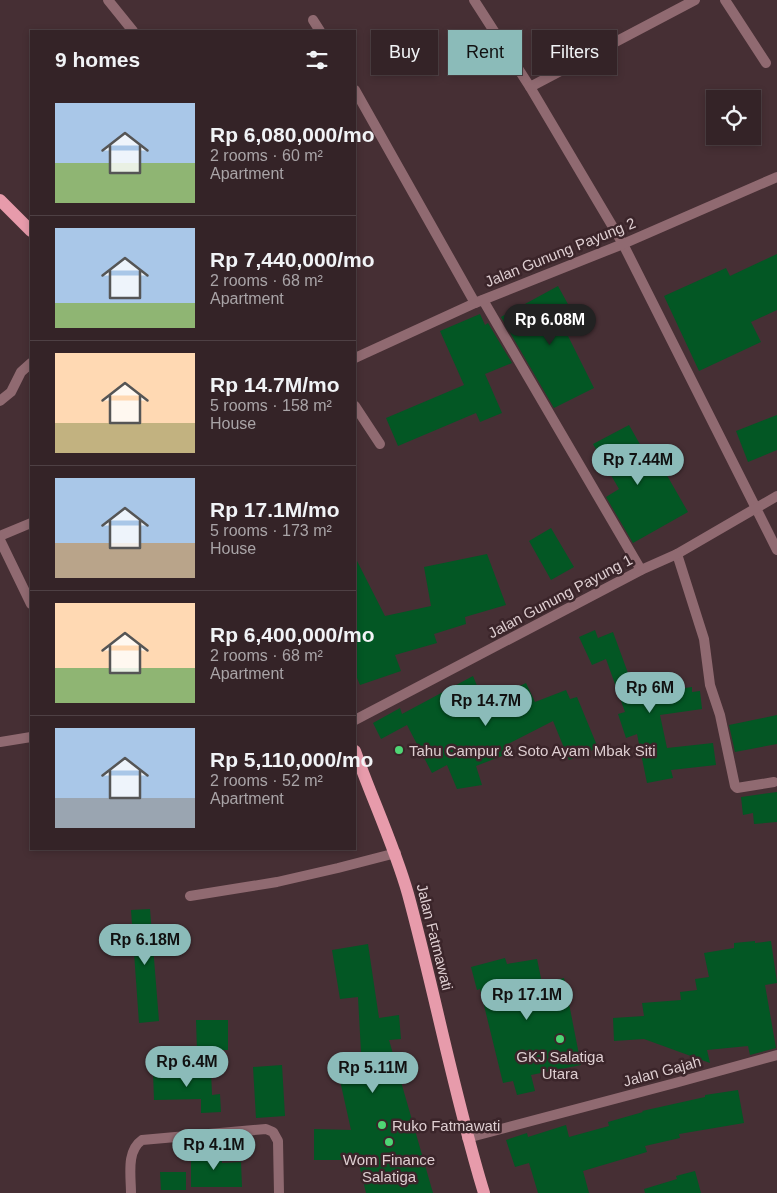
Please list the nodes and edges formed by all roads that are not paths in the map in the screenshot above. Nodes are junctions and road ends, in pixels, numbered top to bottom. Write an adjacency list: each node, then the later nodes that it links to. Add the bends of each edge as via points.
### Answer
1 (108, 0): 6 (street)
2 (474, 0): 9 (street)
3 (695, 0): 9 (street)
4 (725, 0): 8 (street)
5 (313, 20): 7 (street)
6 (132, 30)
7 (319, 30)
8 (766, 64)
9 (530, 87): 14 (street)
10 (356, 92): 15 (street)
11 (777, 177): 14 (street, Jalan Gunung Payung 2)
12 (0, 200): 13 (main road)
13 (29, 225)
14 (623, 244): 15 (street, Jalan Gunung Payung 2); 22 (street)
15 (479, 301): 16 (street, Jalan Gunung Payung 2); 28 (street)
16 (356, 358)
17 (30, 364): 18 (street, via 11,392)
18 (0, 400)
19 (356, 408): 20 (street)
20 (380, 444)
21 (777, 496): 22 (street, Jalan Gunung Payung 1)
22 (755, 508): 26 (street); 27 (street, Jalan Gunung Payung 1)
23 (30, 523): 24 (street)
24 (0, 536)
25 (0, 540): 29 (street)
26 (777, 550)
27 (677, 554): 28 (street, Jalan Gunung Payung 1); 34 (street, via 704,639 710,685 735,786)
28 (641, 570): 30 (street, Jalan Gunung Payung 1)
29 (30, 602)
30 (356, 719)
31 (30, 737): 32 (street)
32 (0, 742)
33 (356, 753): 35 (main road, Jalan Fatmawati)
34 (774, 782)
35 (396, 853): 36 (street, via 277,882); 38 (main road, Jalan Fatmawati)
36 (190, 896)
37 (777, 1055): 38 (street, Jalan Gajah)
38 (467, 1138): 41 (main road, Jalan Fatmawati)
39 (131, 1193): 40 (street, via 131,1155 142,1140 266,1129 274,1132 278,1141)
40 (280, 1193)
41 (484, 1193)

